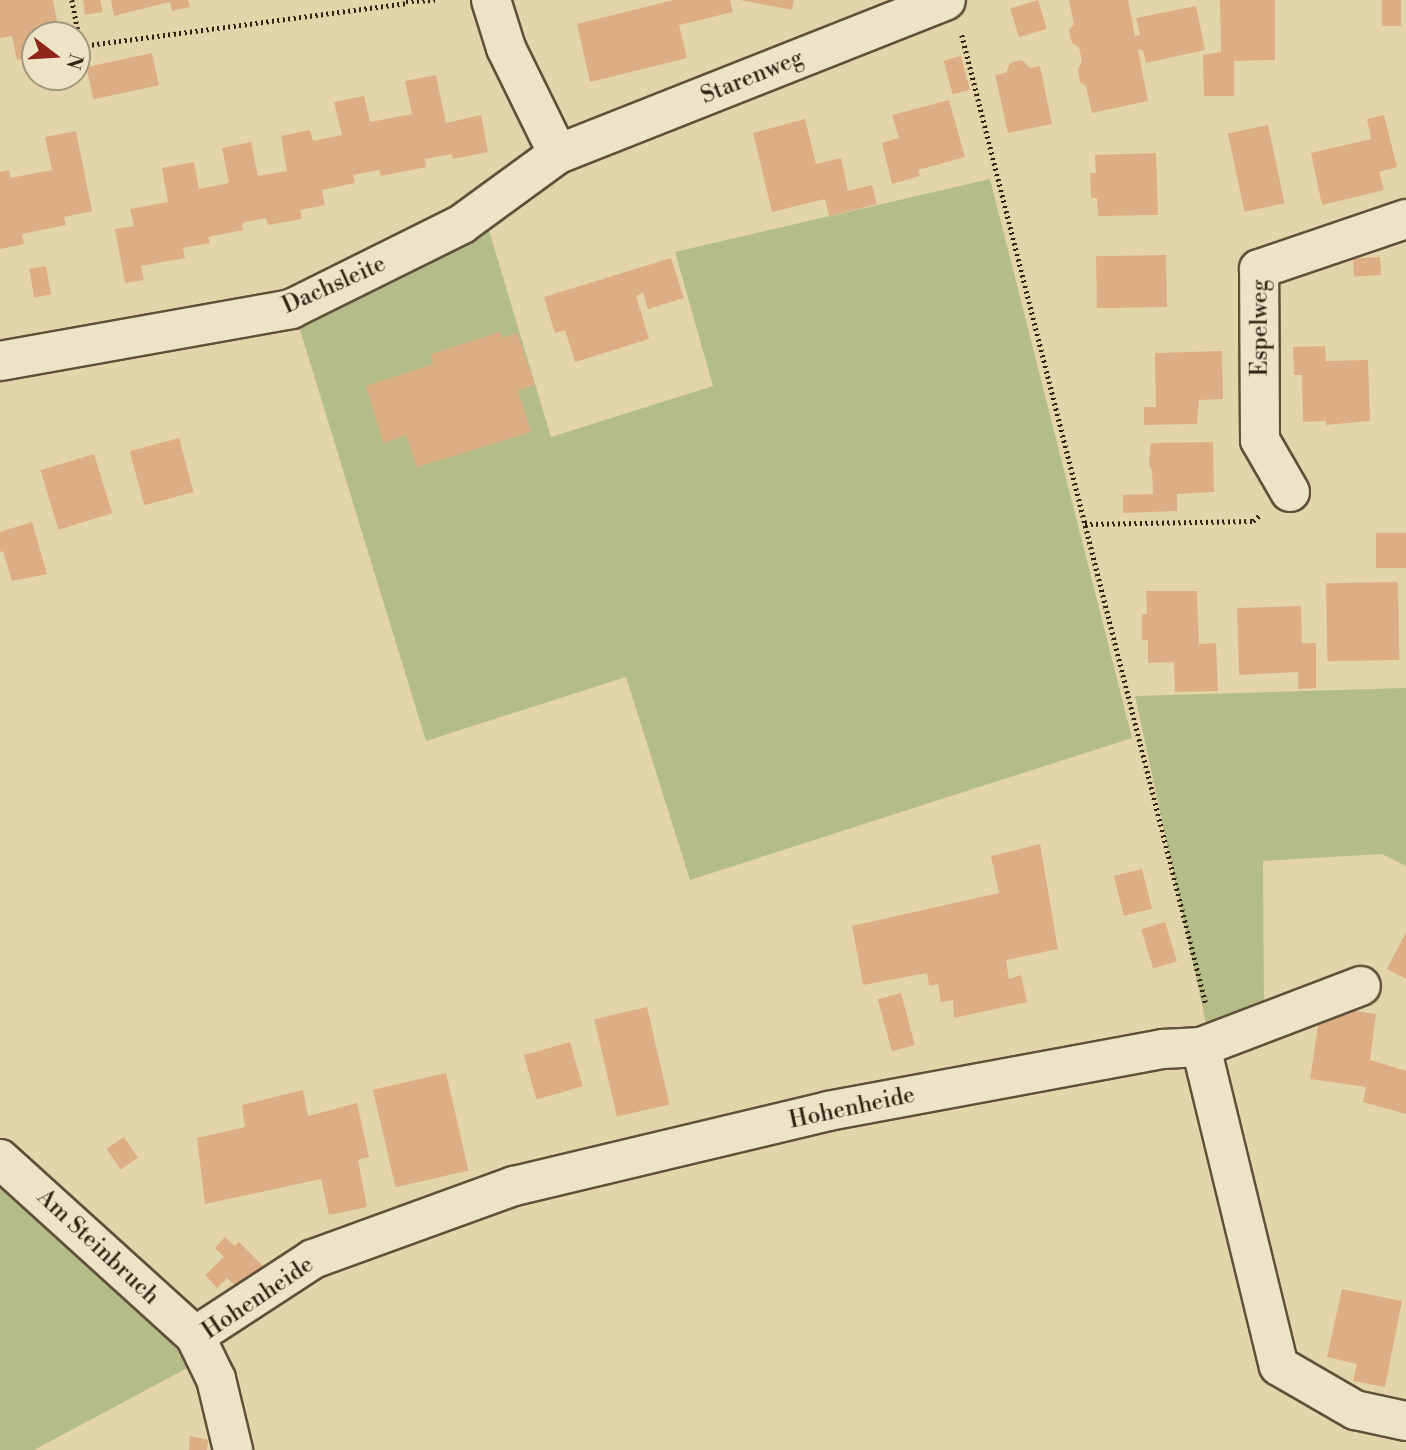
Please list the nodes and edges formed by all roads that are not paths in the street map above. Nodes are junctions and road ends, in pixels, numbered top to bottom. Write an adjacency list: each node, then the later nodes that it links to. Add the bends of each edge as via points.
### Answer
1 (491, 0): 3 (street, via 506,48)
2 (953, 13): 3 (street, Starenweg)
3 (558, 154): 5 (street, Dachsleite, via 462,224 291,309)
4 (1406, 219): 6 (street, Espelweg, via 1259,268 1260,440)
5 (0, 361)
6 (1290, 492)
7 (1361, 986): 8 (street, Hohenheide)
8 (1200, 1047): 10 (street, Hohenheide, via 1163,1049 828,1111 514,1186 313,1259); 11 (street, via 1279,1366 1355,1410)
9 (0, 1159): 10 (street, Am Steinbruch)
10 (195, 1336): 13 (street, Hohenheide, via 216,1379)
11 (1406, 1421)
12 (1406, 1439): 14 (street)
13 (233, 1450)
14 (1404, 1450)

